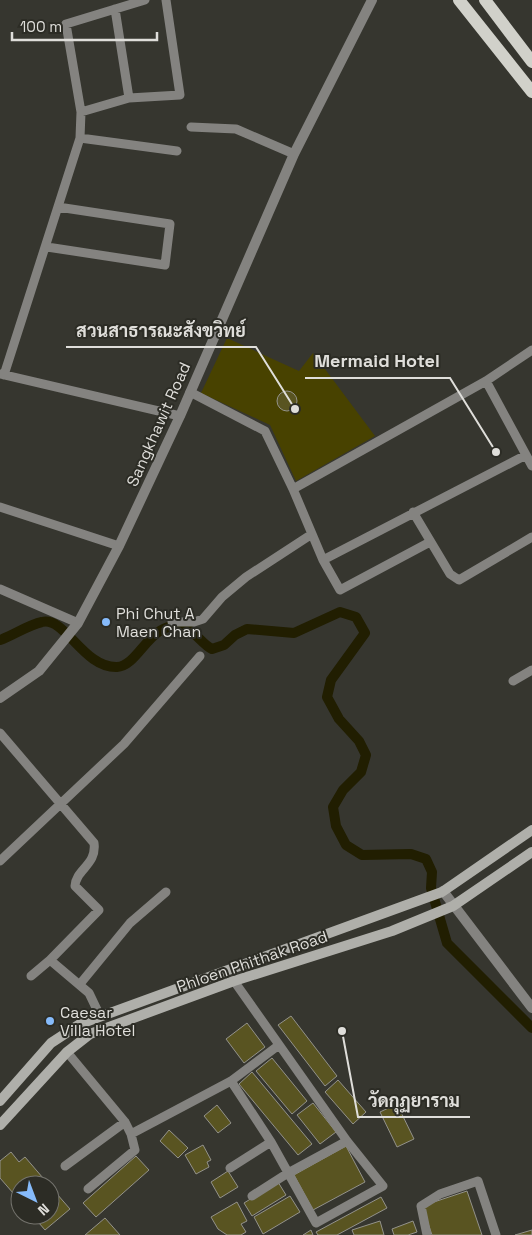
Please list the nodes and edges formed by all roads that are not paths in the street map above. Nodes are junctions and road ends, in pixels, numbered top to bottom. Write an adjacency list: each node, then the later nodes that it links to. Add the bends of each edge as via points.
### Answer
1 (145, 0): 6 (street)
2 (166, 0): 9 (street, via 180,95)
3 (372, 0): 14 (street, Sangkhawit Road)
4 (459, 0): 8 (main road)
5 (485, 0): 7 (main road)
6 (115, 10): 9 (street); 10 (street, via 66,24)
7 (532, 62)
8 (532, 92)
9 (129, 98): 10 (street)
10 (81, 112): 12 (street)
11 (191, 127): 14 (street, via 236,129)
12 (80, 138): 13 (street); 15 (street)
13 (177, 151)
14 (294, 154): 20 (street, Sangkhawit Road)
15 (58, 207): 16 (street); 16 (street, via 170,224 165,265)
16 (47, 247): 18 (street)
17 (532, 350): 19 (street)
18 (2, 375): 21 (street)
19 (486, 381): 22 (street); 24 (street)
20 (190, 392): 21 (street, Sangkhawit Road); 24 (street, via 265,431)
21 (180, 416): 30 (street, Sangkhawit Road)
22 (526, 455): 23 (street); 26 (street)
23 (532, 466)
24 (293, 489): 27 (street)
25 (0, 507): 30 (street)
26 (413, 512): 29 (street); 31 (street)
27 (312, 534): 31 (street); 33 (street, via 246,577 203,619)
28 (532, 538): 29 (street, via 460,580 450,574)
29 (430, 542): 31 (street, via 340,590)
30 (119, 546): 34 (street, Sangkhawit Road)
31 (323, 560)
32 (0, 589): 34 (street)
33 (172, 622)
34 (78, 623): 38 (street, Sangkhawit Road, via 40,671)
35 (200, 656): 40 (street, via 124,744)
36 (532, 670): 37 (street)
37 (513, 681)
38 (0, 698)
39 (0, 733): 40 (street)
40 (61, 805): 43 (street); 47 (street, via 94,843 92,861 77,878 75,886 99,910)
41 (532, 830): 45 (main road, Phloen Phithak Road)
42 (532, 852): 46 (main road, Phloen Phithak Road)
43 (0, 861)
44 (166, 892): 50 (street, via 130,923)
45 (442, 892): 46 (street); 52 (main road, Phloen Phithak Road)
46 (453, 906): 49 (main road, Phloen Phithak Road, via 392,931); 51 (street)
47 (50, 960): 48 (street); 50 (street)
48 (31, 976)
49 (234, 981): 53 (street); 54 (main road, Phloen Phithak Road, via 90,1034)
50 (80, 984): 52 (street)
51 (532, 1008)
52 (100, 1016): 56 (main road, Phloen Phithak Road, via 80,1024 51,1043)
53 (279, 1045): 55 (street); 60 (street)
54 (67, 1052): 57 (street); 58 (main road, Phloen Phithak Road)
55 (231, 1080): 59 (street); 61 (street)
56 (0, 1101)
57 (125, 1122): 59 (street); 62 (street)
58 (0, 1125)
59 (131, 1134): 65 (street, via 135,1150)
60 (347, 1141): 64 (street); 64 (street, via 383,1186 316,1223)
61 (270, 1142): 63 (street); 64 (street)
62 (65, 1166)
63 (230, 1168)
64 (288, 1173): 66 (street)
65 (88, 1189)
66 (252, 1196)
67 (426, 1235): 68 (street, via 421,1206 440,1194 478,1181)
68 (496, 1235)

